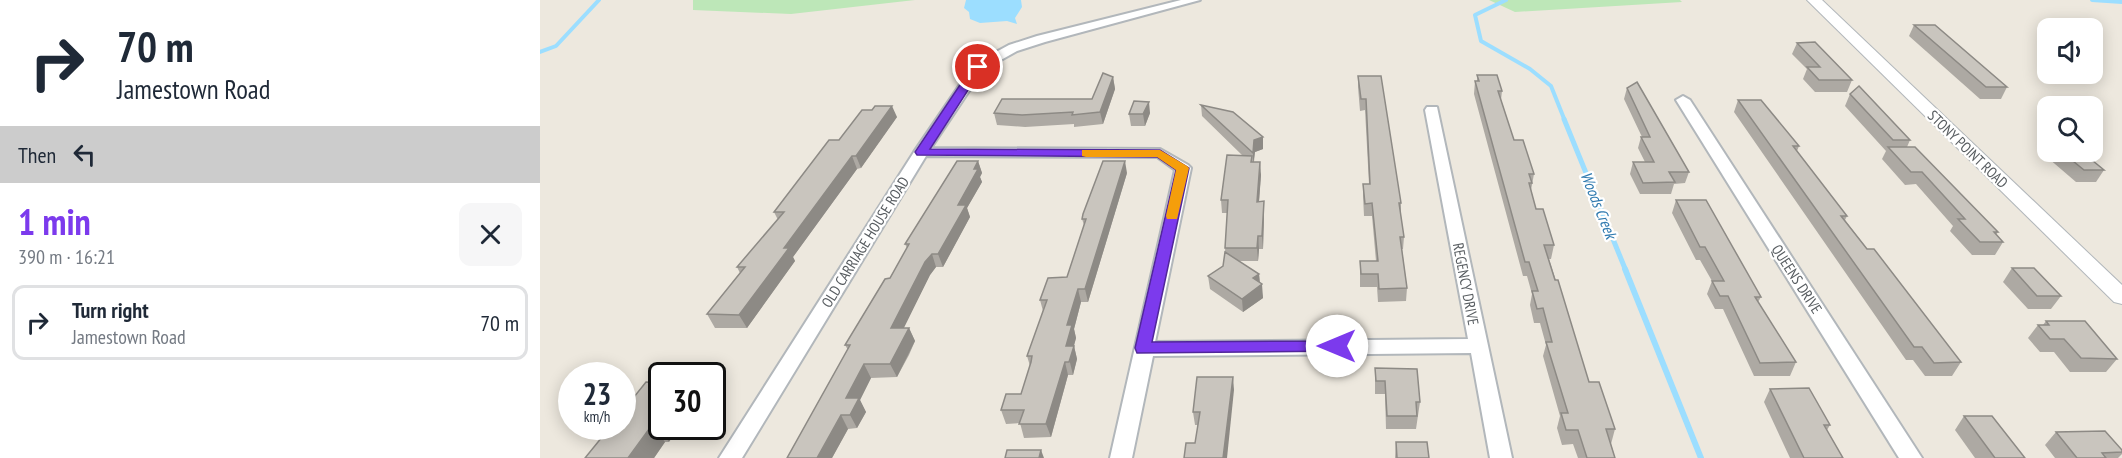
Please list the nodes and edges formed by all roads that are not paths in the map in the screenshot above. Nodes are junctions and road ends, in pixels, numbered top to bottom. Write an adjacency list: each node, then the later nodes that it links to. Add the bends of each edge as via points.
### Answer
1 (1194, 0): 5 (street, OLD CARRIAGE HOUSE ROAD, via 1041,39 992,58 970,75)
2 (1814, 0): 6 (street, STONY POINT ROAD)
3 (1683, 100): 12 (street, QUEENS DRIVE)
4 (1432, 110): 7 (street, REGENCY DRIVE)
5 (921, 152): 8 (street, via 1160,153 1183,168); 9 (street, OLD CARRIAGE HOUSE ROAD)
6 (2122, 297)
7 (1478, 346): 8 (street); 11 (street, REGENCY DRIVE)
8 (1143, 348): 10 (street)
9 (730, 458)
10 (1121, 458)
11 (1501, 458)
12 (1911, 458)

